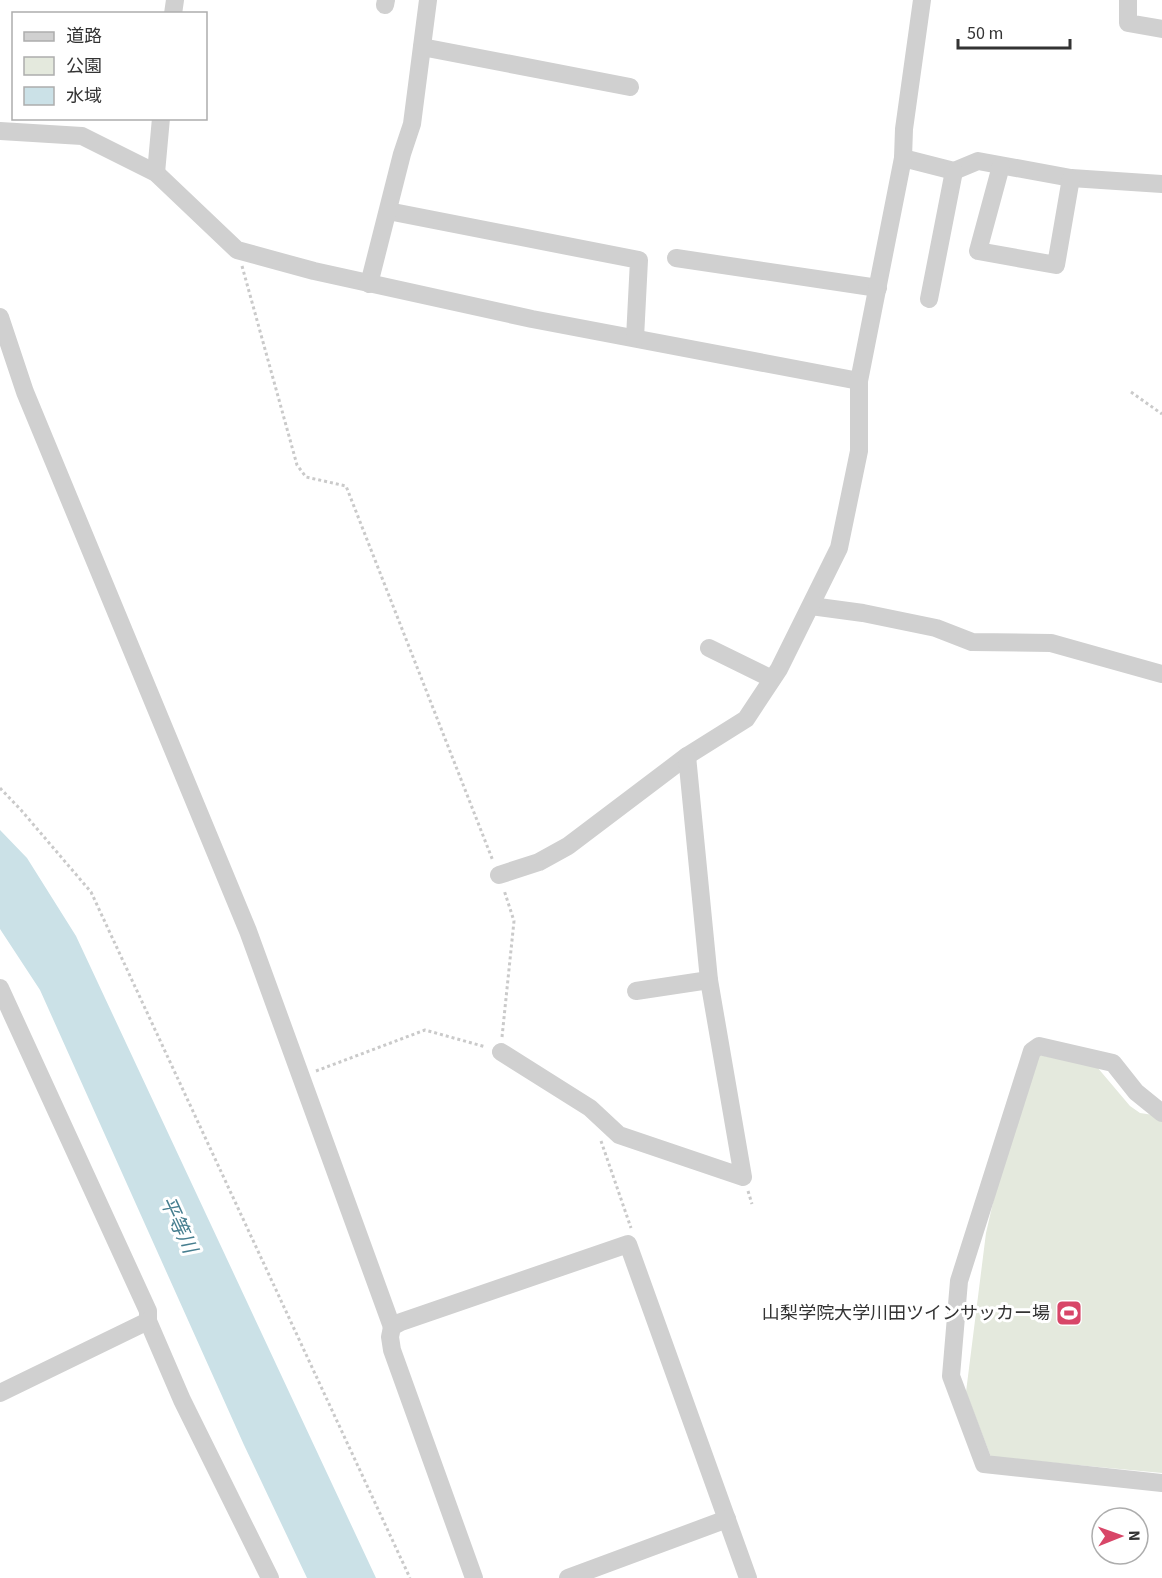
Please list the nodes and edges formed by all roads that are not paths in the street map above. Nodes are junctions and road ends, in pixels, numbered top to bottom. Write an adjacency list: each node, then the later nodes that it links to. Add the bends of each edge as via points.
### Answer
1 (428, 0): 5 (street)
2 (922, 0): 9 (street)
3 (1128, 0): 4 (street, via 1128,23)
4 (1162, 29)
5 (422, 47): 6 (street); 15 (street, via 412,124)
6 (630, 87)
7 (161, 120): 12 (street)
8 (0, 131): 12 (street, via 82,136)
9 (903, 158): 11 (street); 18 (street)
10 (1001, 166): 11 (street, via 978,161); 13 (street); 13 (street, via 978,251 1056,266)
11 (954, 171): 19 (street)
12 (156, 173): 17 (street, via 237,250)
13 (1071, 177): 14 (street)
14 (1162, 184)
15 (388, 211): 17 (street); 21 (street, via 639,261)
16 (676, 258): 18 (street)
17 (369, 284): 21 (street)
18 (878, 288): 22 (street)
19 (929, 299)
20 (0, 317): 35 (street, via 25,392 248,931)
21 (635, 338): 22 (street)
22 (859, 381): 23 (street, via 859,451 839,548)
23 (811, 606): 25 (street, via 936,628 972,642 1051,643); 26 (street)
24 (709, 648): 26 (street)
25 (1162, 674)
26 (772, 679): 27 (street, via 746,719)
27 (687, 756): 28 (street, via 568,846 539,862); 29 (street)
28 (499, 875)
29 (709, 980): 31 (street); 32 (street, via 743,1177 619,1135 590,1108)
30 (0, 988): 34 (street, via 148,1311)
31 (636, 991)
32 (501, 1052)
33 (1162, 1113): 37 (street, via 1136,1092 1113,1063 1039,1046 1032,1052 959,1281 951,1376 984,1464)
34 (143, 1323): 36 (street); 39 (street)
35 (392, 1327): 38 (street, via 628,1244); 40 (street, via 392,1350)
36 (0, 1393)
37 (1162, 1483)
38 (727, 1519): 41 (street); 42 (street)
39 (270, 1578)
40 (474, 1578)
41 (568, 1578)
42 (748, 1578)

